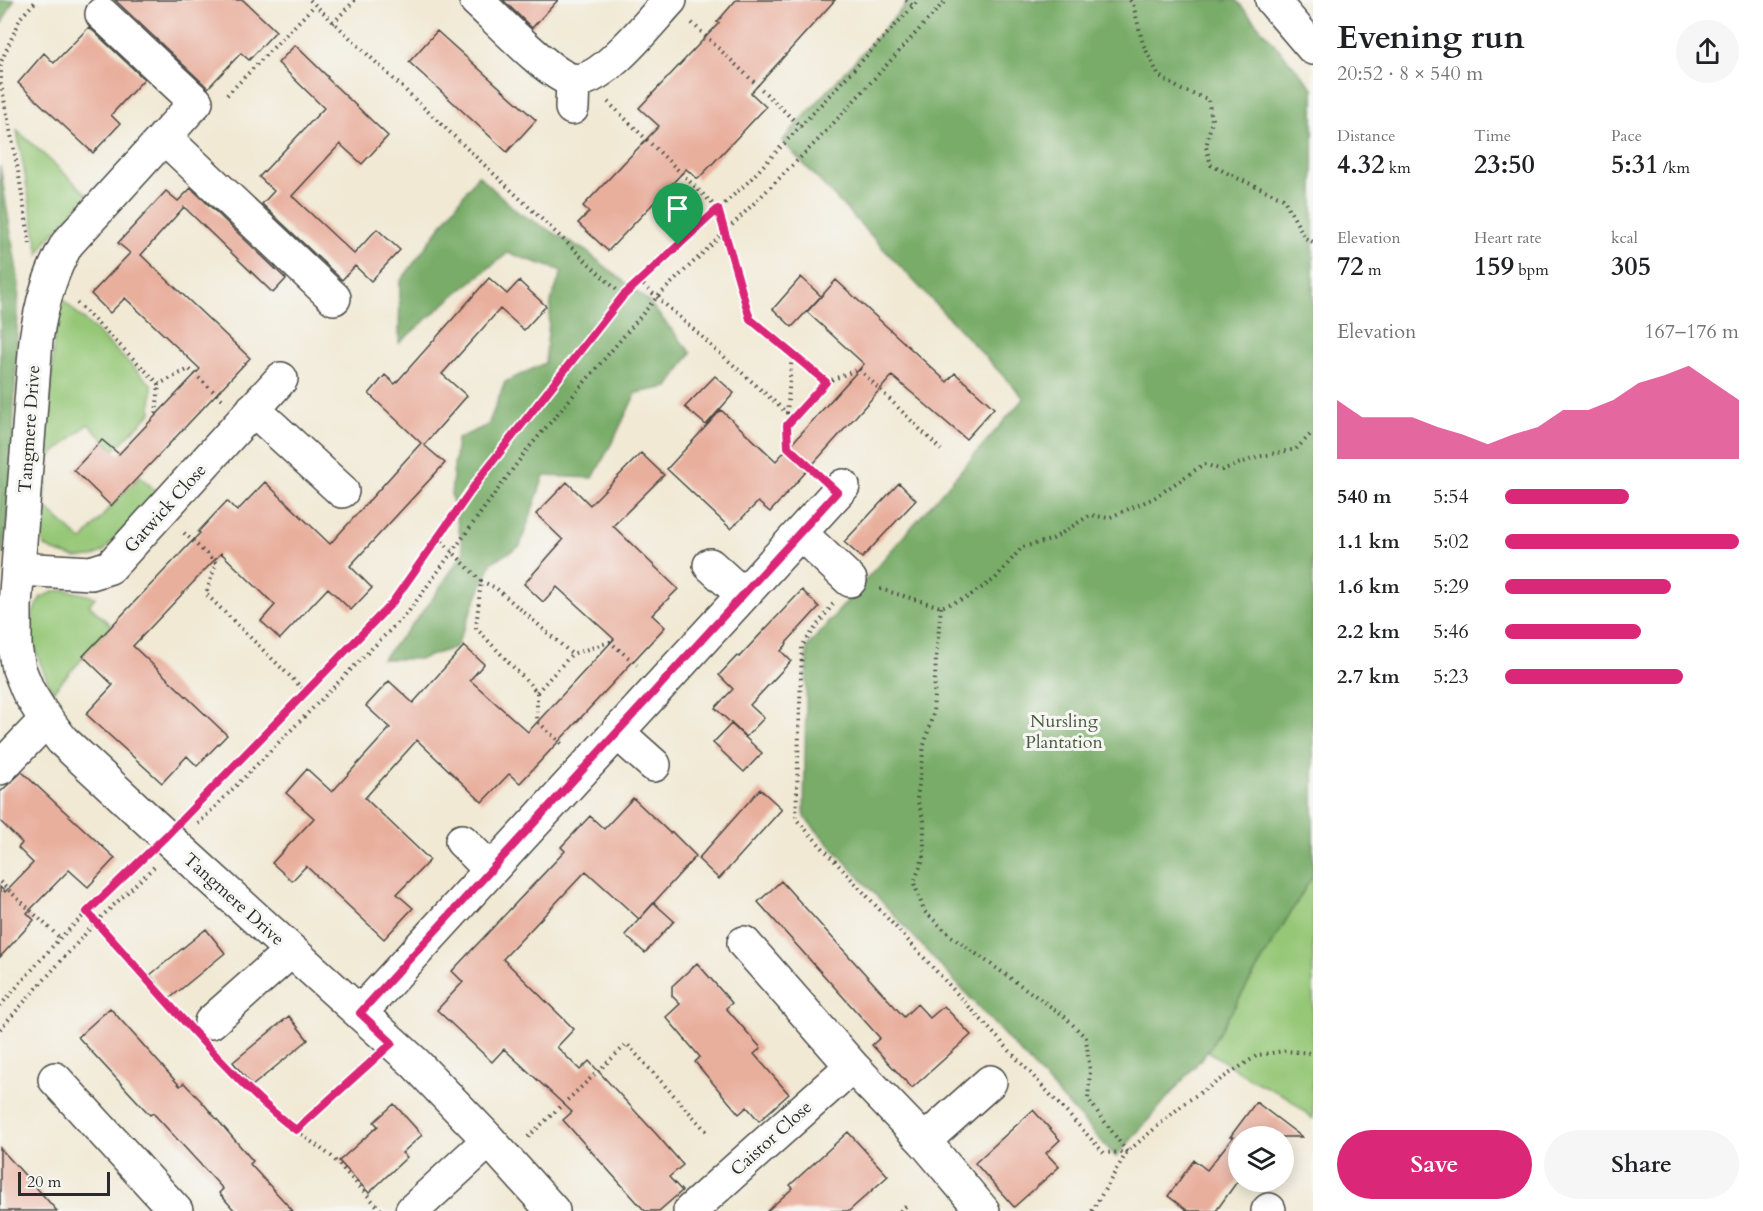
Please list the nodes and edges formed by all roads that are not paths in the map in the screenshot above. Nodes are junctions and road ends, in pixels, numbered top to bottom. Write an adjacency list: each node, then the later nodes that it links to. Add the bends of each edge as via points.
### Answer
1 (476, 0): 2 (street, via 576,89 614,61)
2 (669, 1)
3 (1289, 6): 5 (street)
4 (102, 14): 6 (street, Tangmere Drive, via 196,102)
5 (1313, 48)
6 (164, 137): 7 (street, via 218,171); 14 (street, Tangmere Drive, via 67,244 51,274 36,340)
7 (334, 298)
8 (281, 379): 9 (street, Gatwick Close)
9 (249, 415): 11 (street); 14 (street, Gatwick Close, via 110,567 91,573)
10 (840, 489): 12 (street)
11 (342, 491)
12 (800, 533): 15 (street); 16 (street)
13 (710, 565): 16 (street)
14 (18, 569): 17 (street, Tangmere Drive, via 15,647 19,669)
15 (850, 580)
16 (743, 595): 18 (street)
17 (46, 720): 20 (street); 24 (street, Tangmere Drive, via 62,740)
18 (618, 732): 19 (street); 22 (street)
19 (654, 765)
20 (0, 768)
21 (462, 841): 22 (street)
22 (491, 870): 25 (street)
23 (744, 943): 27 (street)
24 (291, 951): 25 (street, Tangmere Drive); 26 (street, Tangmere Drive)
25 (360, 1013): 31 (street, Tangmere Drive, via 415,1063)
26 (202, 1030)
27 (852, 1066): 30 (street); 36 (street, Caistor Close)
28 (55, 1079): 33 (street)
29 (990, 1082): 30 (street)
30 (924, 1141): 32 (street)
31 (497, 1149): 34 (street); 35 (street, Tangmere Drive)
32 (978, 1209)
33 (176, 1211)
34 (412, 1211)
35 (553, 1211)
36 (690, 1211)

